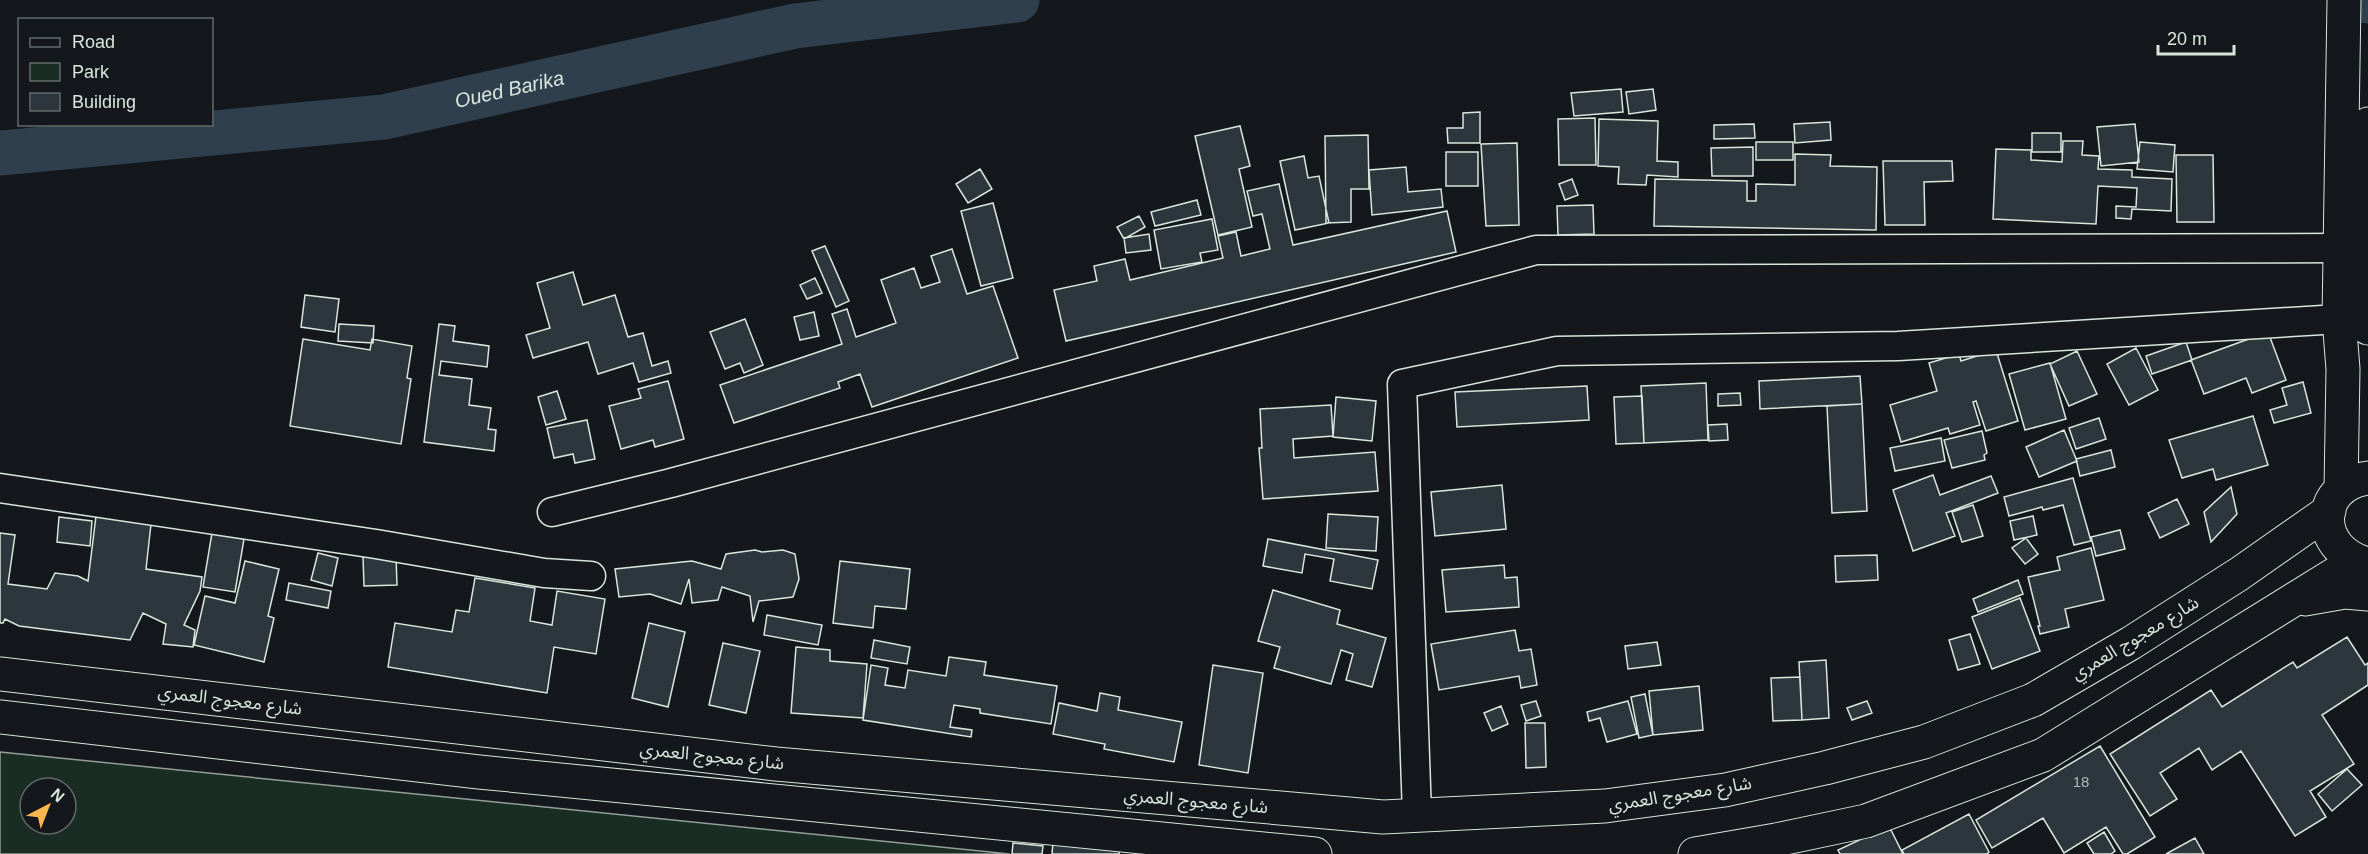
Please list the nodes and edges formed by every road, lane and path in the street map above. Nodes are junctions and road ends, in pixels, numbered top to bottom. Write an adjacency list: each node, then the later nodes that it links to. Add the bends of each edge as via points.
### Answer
1 (2344, 0): 3 (main road)
2 (2368, 124): 3 (main road)
3 (2354, 179): 4 (main road); 5 (main road, via 2364,306)
4 (2341, 248): 5 (main road); 8 (street, via 1536,250)
5 (2353, 324): 7 (main road, via 2343,369); 15 (street, via 1898,346 1557,351 1402,384)
6 (0, 488): 10 (street, via 544,573)
7 (2346, 493): 9 (main road, via 2330,536 2345,555); 15 (main road, شارع معجوج العمري, via 2239,574 2131,643 2033,700 1924,742 1725,790 1605,806)
8 (552, 512)
9 (2362, 562): 12 (main road)
10 (591, 576)
11 (2368, 594): 12 (main road, via 2345,592)
12 (2294, 601): 17 (main road, via 2043,755 1866,821)
13 (0, 674): 15 (main road, شارع معجوج العمري, via 776,764 1383,817)
14 (0, 717): 16 (main road, via 479,772)
15 (1417, 815)
16 (1315, 854)
17 (1695, 854)

